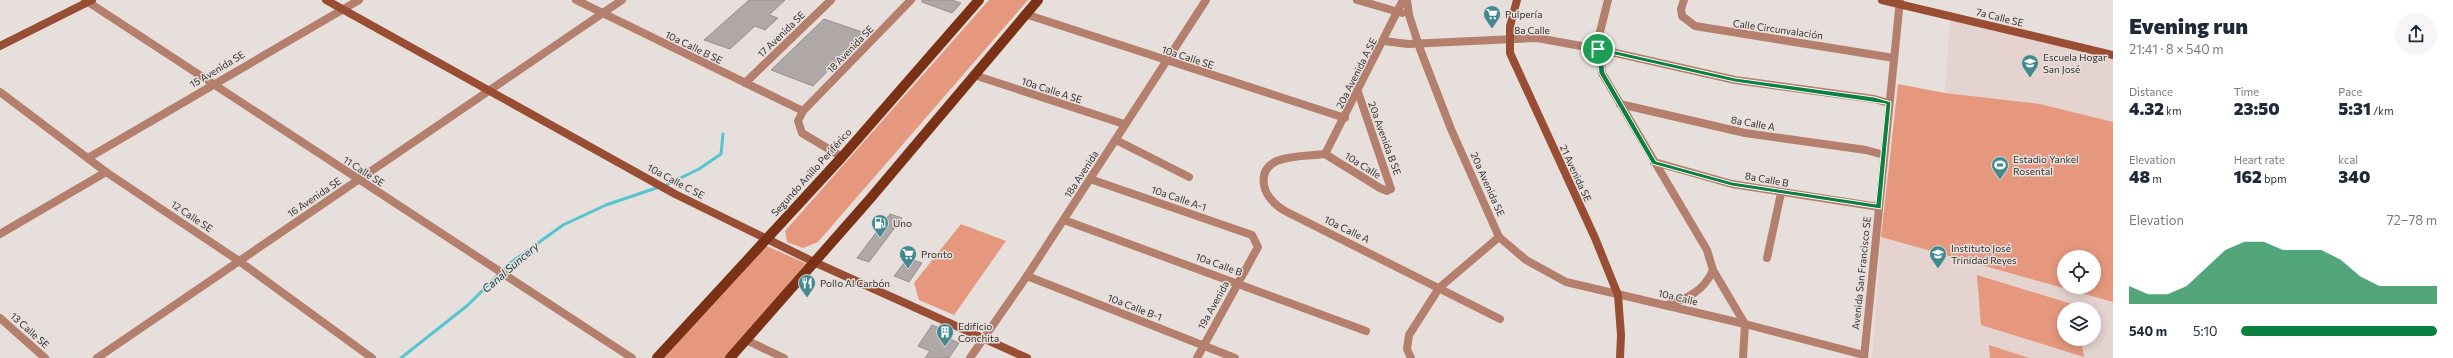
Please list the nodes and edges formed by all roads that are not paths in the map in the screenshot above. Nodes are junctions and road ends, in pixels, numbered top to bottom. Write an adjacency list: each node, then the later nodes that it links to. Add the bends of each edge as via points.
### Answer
1 (326, 0): 19 (street, 10a Calle C SE)
2 (359, 0): 19 (street, 15 Avenida SE)
3 (576, 0): 21 (street, 10a Calle B SE)
4 (622, 0): 21 (street, 16 Avenida SE)
5 (831, 0): 33 (street, 17 Avenida SE)
6 (911, 0): 40 (street, 18 Avenida SE)
7 (978, 0): 46 (main road, Segundo Anillo Periférico)
8 (1038, 0): 22 (main road)
9 (1206, 0): 31 (street, 18a Avenida)
10 (1357, 0): 20 (street)
11 (1403, 0): 20 (street, 20a Avenida A SE)
12 (1407, 0): 23 (street, 20a Avenida SE)
13 (1517, 0): 24 (street, 21 Avenida SE)
14 (1608, 0): 28 (street, via 1599,29)
15 (1684, 0): 30 (street, Calle Circunvalación, via 1680,14 1684,21 1695,26)
16 (1882, 0): 18 (street, 7a Calle SE)
17 (88, 1): 27 (street); 34 (street, 11 Calle SE)
18 (1900, 2): 29 (street, 7a Calle SE); 30 (street, Avenida San Francisco SE)
19 (342, 9): 34 (street, 15 Avenida SE); 35 (street, 10a Calle C SE)
20 (1398, 12): 23 (street); 25 (street, 20a Avenida A SE)
21 (603, 13): 33 (street, 10a Calle B SE); 35 (street, 16 Avenida SE)
22 (1025, 14): 31 (street, 10a Calle SE); 32 (main road)
23 (1409, 15): 26 (street, 20a Avenida SE)
24 (1508, 40): 26 (street, 8a Calle); 28 (street, 8a Calle, via 1537,38); 68 (street, 21 Avenida SE, via 1510,53 1595,238)
25 (1384, 41): 26 (street, 8a Calle); 37 (street, 20a Avenida A SE)
26 (1418, 43): 58 (street, 20a Avenida SE, via 1451,129)
27 (0, 46)
28 (1598, 49): 38 (street, 8a Calle, via 1735,80); 39 (street, via 1602,73)
29 (2113, 55)
30 (1894, 58): 38 (street, Avenida San Francisco SE)
31 (1166, 60): 41 (street, 10a Calle SE); 42 (street, 18a Avenida)
32 (974, 75): 42 (street, 10a Calle A SE); 63 (main road)
33 (745, 83): 40 (street, 10a Calle B SE)
34 (213, 84): 47 (street, 15 Avenida SE); 52 (street, 11 Calle SE)
35 (488, 90): 52 (street, 16 Avenida SE); 59 (street, 10a Calle C SE, via 646,179)
36 (0, 92): 47 (street, 12 Calle SE)
37 (1358, 92): 41 (street, 20a Avenida A SE); 53 (street, 20a Avenida B SE, via 1391,184)
38 (1889, 103): 45 (street, Avenida San Francisco SE)
39 (1620, 104): 45 (street, 8a Calle A, via 1745,133 1859,149); 48 (street)
40 (803, 111): 46 (street, via 798,121 802,133)
41 (1345, 118): 44 (street, 20a Avenida A SE)
42 (1124, 124): 43 (street, 18a Avenida)
43 (1116, 140): 50 (street); 51 (street, 18a Avenida)
44 (1325, 154): 53 (street, 10a Calle, via 1380,188); 67 (street, 10a Calle A, via 1277,160 1268,167 1263,176 1269,199 1299,218)
45 (1884, 155): 55 (street, Avenida San Francisco SE)
46 (842, 157): 59 (main road, Segundo Anillo Periférico)
47 (88, 158): 49 (street, 12 Calle SE)
48 (1654, 162): 54 (street, 8a Calle B, via 1732,184); 64 (street, via 1707,250)
49 (106, 172): 57 (street); 62 (street, 12 Calle SE)
50 (1189, 177)
51 (1090, 179): 56 (street, 18a Avenida); 60 (street, 10a Calle A-1, via 1252,235)
52 (358, 180): 62 (street, 16 Avenida SE); 81 (street, 11 Calle SE)
53 (1390, 191)
54 (1780, 193): 55 (street, 8a Calle B); 61 (street)
55 (1879, 207): 77 (street, Avenida San Francisco SE)
56 (1064, 220): 65 (street, 18a Avenida); 66 (street, 10a Calle B)
57 (0, 234)
58 (1499, 237): 67 (street); 68 (street, 10a Calle, via 1547,274 1566,282)
59 (766, 240): 63 (street, 10a Calle C SE); 82 (main road, Segundo Anillo Periférico)
60 (1256, 241): 66 (street, 19a Avenida, via 1258,247)
61 (1767, 258)
62 (239, 261): 79 (street, 16 Avenida SE); 80 (street, 12 Calle SE)
63 (814, 262): 74 (street, 10a Calle C SE); 75 (main road)
64 (1713, 270): 69 (street, via 1706,286 1696,294 1682,301); 72 (street)
65 (1027, 276): 74 (street, 18a Avenida); 76 (street, 10a Calle B-1)
66 (1238, 283): 73 (street, 10a Calle B); 76 (street, 19a Avenida)
67 (1439, 288): 71 (street, 10a Calle A); 89 (street, via 1409,335 1407,349)
68 (1618, 295): 69 (street, 10a Calle); 90 (street, 21 Avenida SE)
69 (1663, 305): 72 (street, 10a Calle)
70 (0, 318): 78 (street, 13 Calle SE)
71 (1500, 320)
72 (1745, 324): 77 (street, 10a Calle); 91 (street)
73 (1366, 331)
74 (983, 339): 85 (street, 18a Avenida); 86 (street, 10a Calle C SE)
75 (746, 340): 83 (main road); 84 (street)
76 (1203, 345): 87 (street, 19a Avenida); 88 (street, 10a Calle B-1)
77 (1864, 356)
78 (45, 358)
79 (98, 358)
80 (372, 358)
81 (632, 358)
82 (657, 358)
83 (730, 358)
84 (784, 358)
85 (970, 358)
86 (1027, 358)
87 (1197, 358)
88 (1235, 358)
89 (1411, 358)
90 (1620, 358)
91 (1743, 358)

